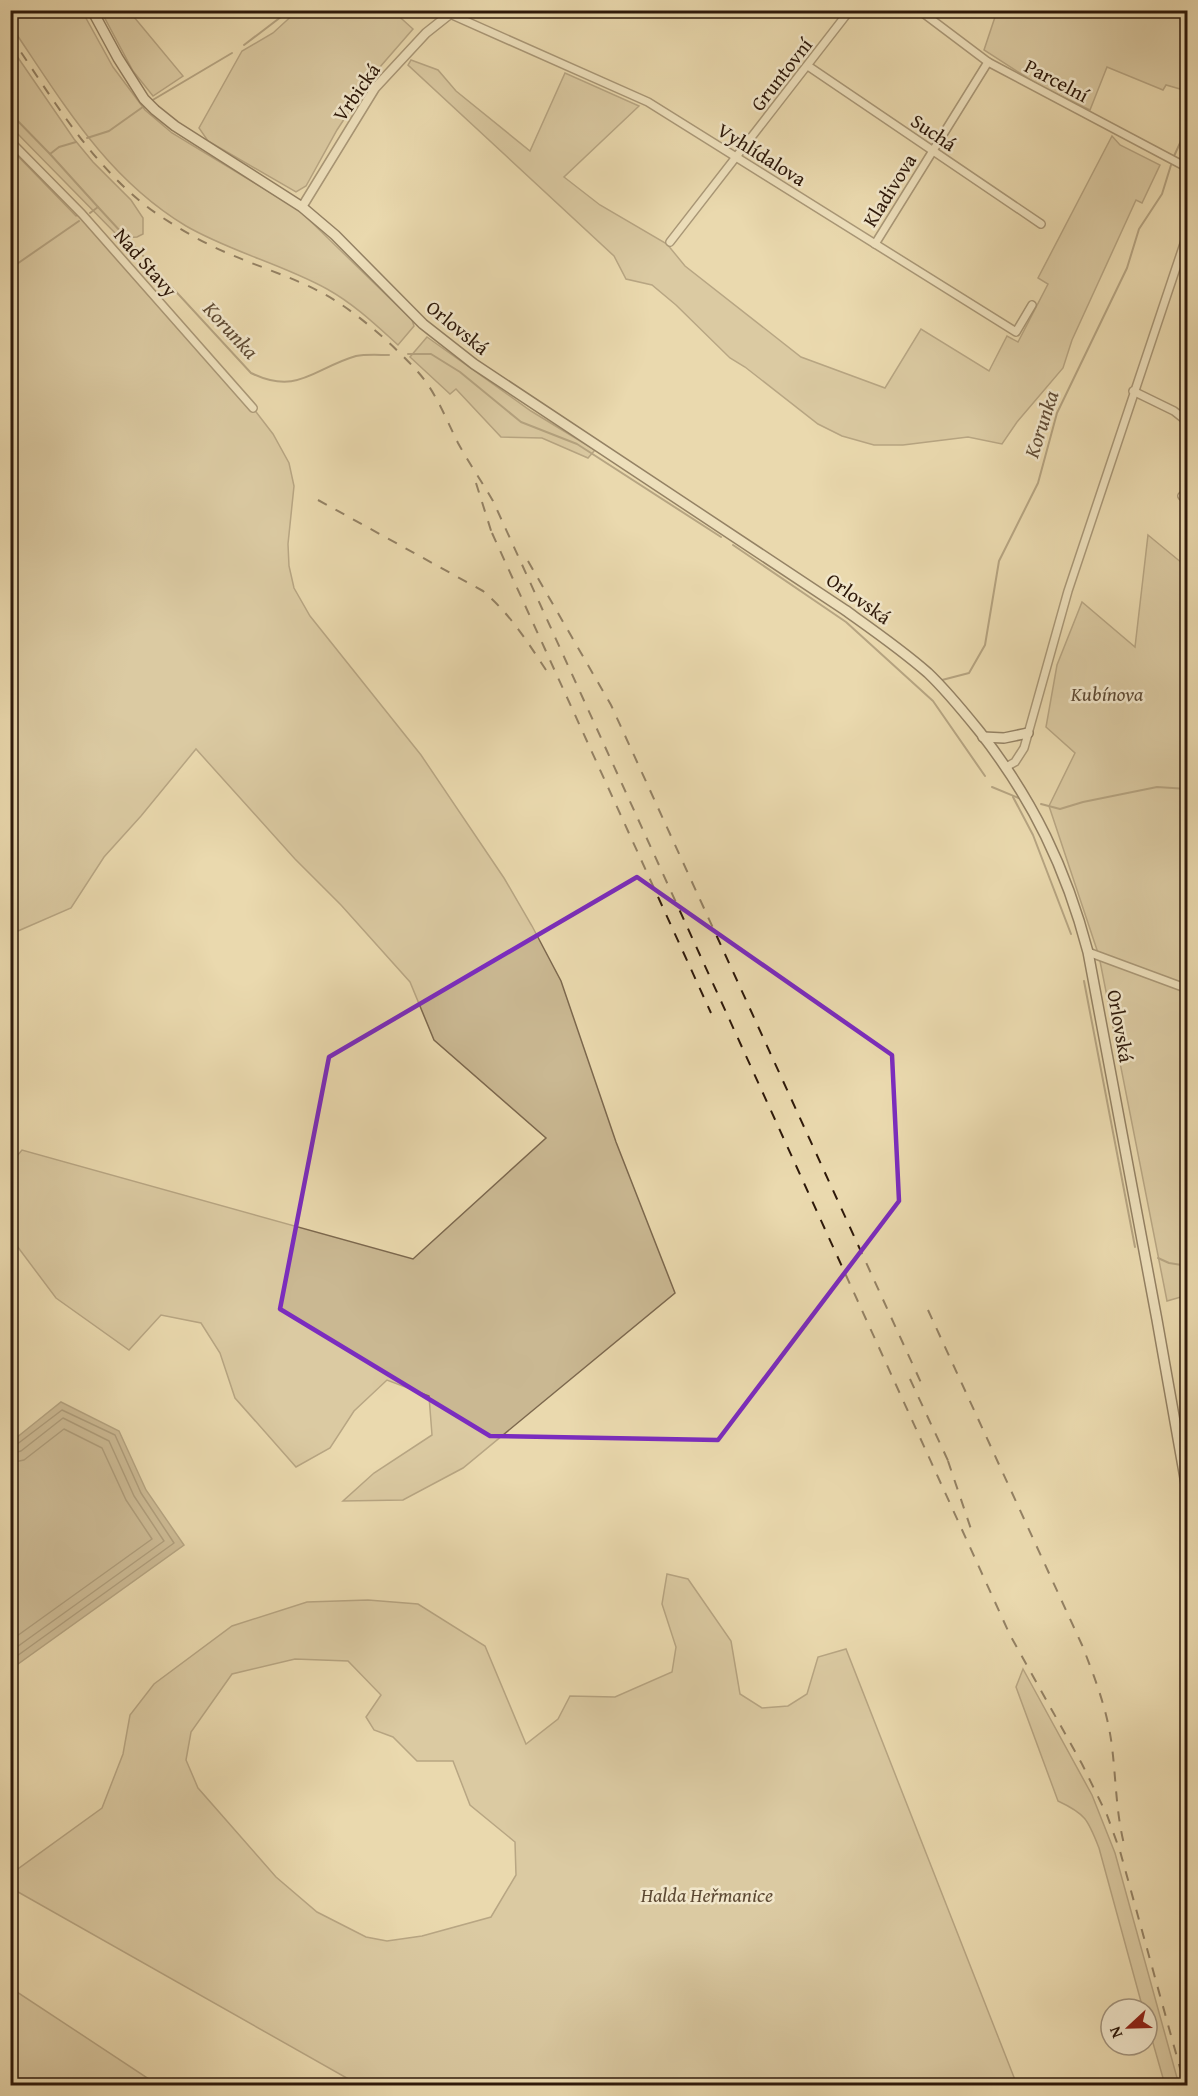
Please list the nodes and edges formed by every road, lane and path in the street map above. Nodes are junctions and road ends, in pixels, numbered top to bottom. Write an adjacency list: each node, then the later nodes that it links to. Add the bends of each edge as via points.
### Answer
1 (92, 10): 11 (main road, Orlovská, via 118,58 152,107 175,126)
2 (850, 10): 6 (street, Gruntovní)
3 (919, 10): 5 (street, Parcelní)
4 (452, 12): 9 (street, Vyhlídalova, via 648,102); 11 (street, Vrbická, via 413,46 375,88)
5 (988, 62): 8 (street, Kladivova); 10 (street, Parcelní)
6 (808, 66): 8 (street, Suchá); 9 (street, Gruntovní)
7 (10, 141): 18 (street, Nad Stavy, via 82,214)
8 (932, 151): 12 (street, Suchá); 15 (street, Kladivova)
9 (737, 158): 14 (street, Gruntovní); 15 (street, Vyhlídalova)
10 (1188, 168)
11 (302, 207): 23 (main road, Orlovská, via 419,320 474,364 887,640 941,686)
12 (1041, 224)
13 (1188, 232): 17 (street)
14 (670, 242)
15 (875, 244): 16 (street, Vyhlídalova, via 1016,332)
16 (1032, 305)
17 (1133, 392): 19 (street); 22 (street, via 1057,626)
18 (253, 408)
19 (1188, 422)
20 (1185, 493): 21 (street)
21 (1188, 502)
22 (1028, 733): 23 (main road); 24 (street, via 1020,755)
23 (983, 737): 24 (main road, Orlovská)
24 (1006, 767): 25 (main road, Orlovská, via 1053,850)
25 (1088, 952): 26 (street); 27 (main road, Orlovská)
26 (1188, 989)
27 (1188, 1495)

